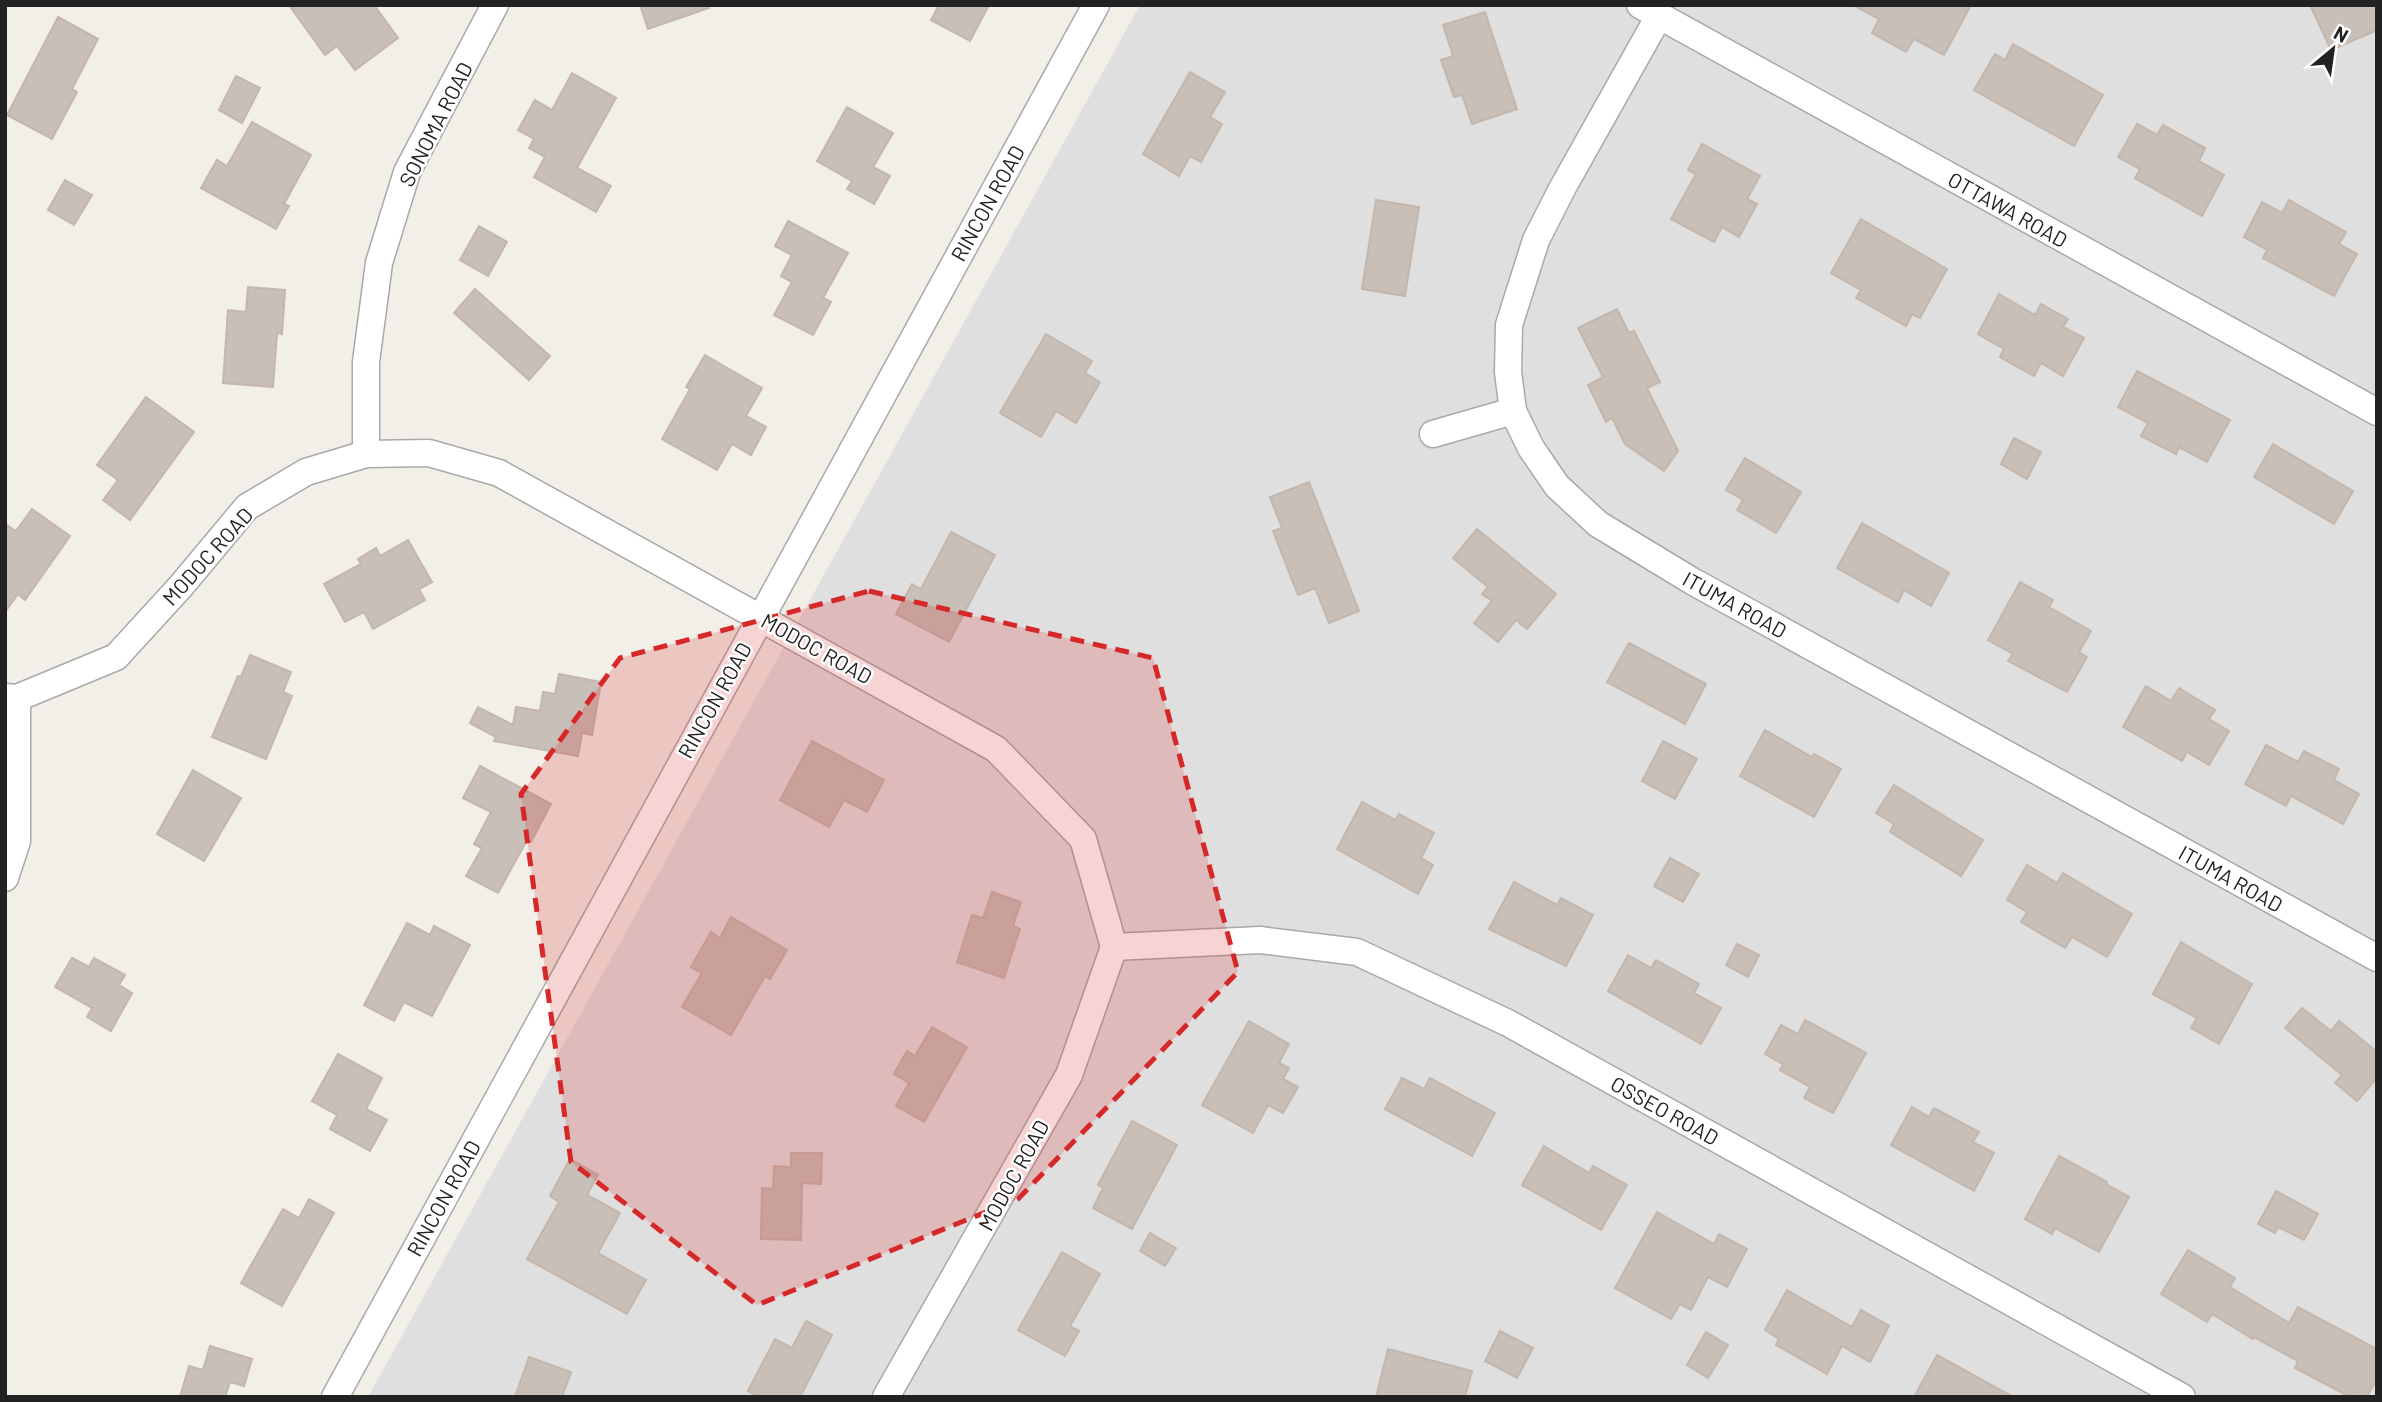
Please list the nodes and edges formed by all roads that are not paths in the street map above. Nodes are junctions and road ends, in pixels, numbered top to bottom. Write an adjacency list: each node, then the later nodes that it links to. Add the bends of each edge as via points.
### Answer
1 (495, 5): 7 (street, SONOMA ROAD, via 407,172 379,263 366,362)
2 (1096, 5): 8 (street, RINCON ROAD)
3 (1649, 10): 4 (street, ITUMA ROAD, via 1536,240 1509,325); 5 (street, OTTAWA ROAD)
4 (1513, 411): 6 (street); 12 (street, ITUMA ROAD, via 1557,486 1598,524 1692,581)
5 (2377, 412)
6 (1433, 434)
7 (366, 453): 8 (street, MODOC ROAD, via 429,453 499,473); 9 (street, MODOC ROAD, via 306,472 247,507 116,657)
8 (760, 616): 11 (street, MODOC ROAD, via 996,749 1083,839); 13 (street, RINCON ROAD)
9 (11, 698): 10 (street, via 17,841)
10 (5, 878)
11 (1114, 947): 14 (street, MODOC ROAD, via 1069,1075); 15 (street, OSSEO ROAD, via 1260,940 1357,952 1508,1023)
12 (2377, 958)
13 (335, 1397)
14 (886, 1397)
15 (2182, 1397)

